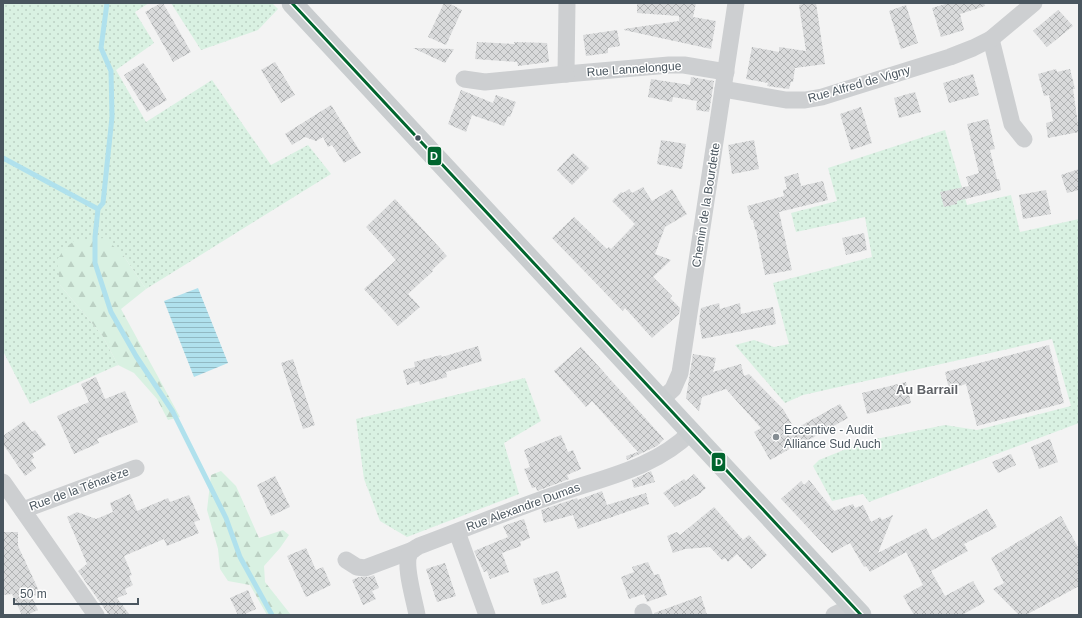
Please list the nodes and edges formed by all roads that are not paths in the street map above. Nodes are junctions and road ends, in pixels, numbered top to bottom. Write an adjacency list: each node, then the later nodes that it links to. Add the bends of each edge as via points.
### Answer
1 (292, 3): 11 (main road)
2 (567, 3): 7 (street)
3 (736, 3): 6 (street, Chemin de la Bourdette)
4 (1034, 3): 5 (street, Rue Alfred de Vigny)
5 (991, 39): 9 (street, Rue Alfred de Vigny, via 950,57 805,100 786,100); 10 (street, via 1012,124)
6 (726, 72): 7 (street, Rue Lannelongue, via 669,64); 9 (street, Chemin de la Bourdette)
7 (566, 74): 8 (street, Rue Lannelongue, via 485,82)
8 (464, 79)
9 (723, 89): 11 (street, Chemin de la Bourdette, via 680,374 673,389)
10 (1024, 139)
11 (661, 400): 12 (main road)
12 (691, 432): 16 (street, Rue Alexandre Dumas, via 679,444 641,466 556,494); 19 (main road)
13 (136, 468): 15 (street, Rue de la Ténarèze)
14 (3, 482): 15 (street)
15 (23, 510): 20 (street)
16 (457, 532): 17 (street, Rue Alexandre Dumas); 22 (street)
17 (413, 550): 18 (street, Rue Alexandre Dumas, via 365,568 357,567); 21 (street, via 409,554 407,566)
18 (346, 560)
19 (857, 611): 23 (street)
20 (96, 615)
21 (417, 615)
22 (487, 615)
23 (834, 615)

